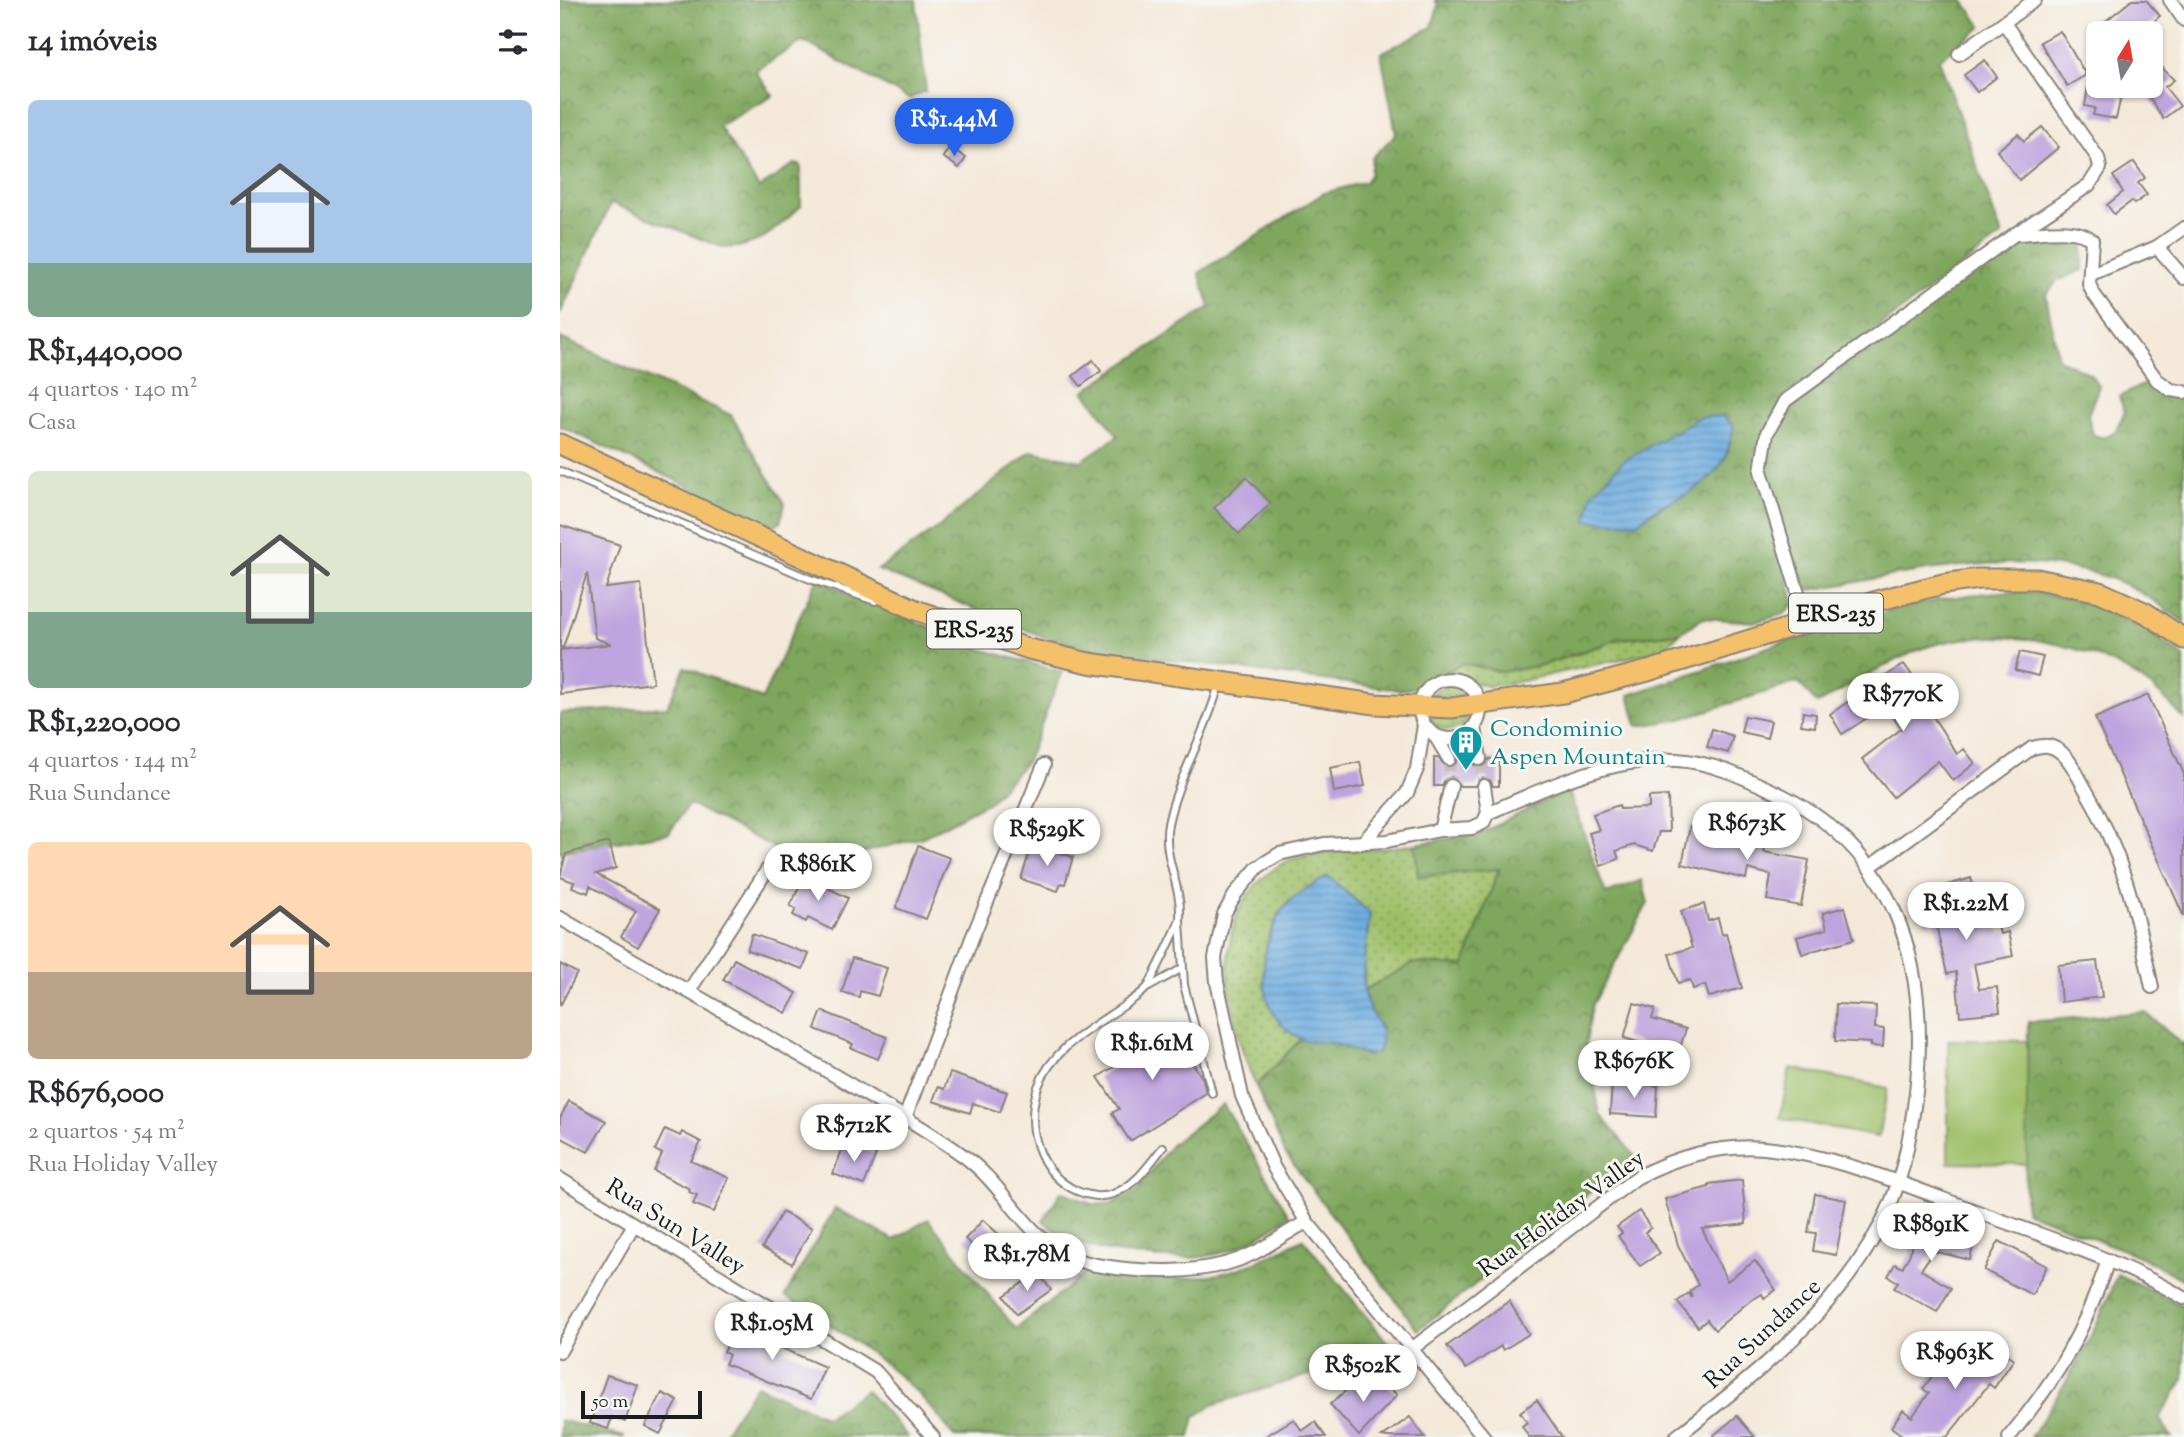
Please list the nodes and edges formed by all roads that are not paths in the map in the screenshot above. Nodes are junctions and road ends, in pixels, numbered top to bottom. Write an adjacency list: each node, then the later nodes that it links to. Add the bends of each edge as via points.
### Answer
1 (2035, 0): 4 (street)
2 (2170, 0): 3 (street)
3 (2184, 20)
4 (2004, 23): 5 (street); 7 (street, via 2100,167 2089,185)
5 (1959, 54)
6 (2184, 228): 8 (street)
7 (2015, 234): 9 (street, via 2086,234 2092,240); 15 (street, via 1785,401 1775,417 1760,471)
8 (2157, 247): 9 (street); 10 (street)
9 (2091, 274): 11 (street, via 2093,293 2157,380)
10 (2184, 278)
11 (2184, 392)
12 (560, 444): 14 (main road, ERS-235)
13 (560, 474): 14 (lane, via 810,579)
14 (916, 610): 17 (main road, ERS-235, via 1053,656)
15 (1807, 622): 16 (main road, ERS-235, via 1943,584 2006,578 2100,592 2146,613); 18 (main road, ERS-235, via 1563,693)
16 (2184, 639)
17 (1219, 682): 19 (main road, ERS-235); 32 (lane, via 1206,730 1169,820 1166,841)
18 (1481, 705): 19 (main road, ERS-235); 19 (street, via 1468,687 1447,679 1426,688 1420,697); 20 (street)
19 (1426, 722): 20 (street, via 1447,738 1461,737); 21 (street); 28 (street, via 1407,793)
20 (1475, 727): 22 (street)
21 (1449, 758)
22 (1480, 759)
23 (1044, 765): 38 (street, via 972,938)
24 (1451, 786): 27 (street)
25 (1484, 786): 26 (street)
26 (1488, 813): 27 (street, Rua Sundance, via 1483,823 1472,828); 29 (street, Rua Sundance, via 1580,776 1628,764 1678,760 1741,776 1798,802 1826,820)
27 (1440, 830): 28 (street, Rua Sundance)
28 (1362, 843): 42 (street, Rua Sundance, via 1297,848 1258,867 1224,914 1218,938 1217,982 1242,1096 1274,1168)
29 (1871, 866): 34 (street, via 2032,748 2047,746 2061,752 2106,824 2134,899); 41 (street, Rua Sundance, via 1899,917 1919,1008 1915,1101)
30 (767, 870): 36 (street)
31 (560, 918): 36 (street)
32 (1180, 921): 33 (lane); 35 (lane)
33 (1181, 968): 35 (lane); 37 (lane)
34 (2152, 987)
35 (1147, 988): 39 (lane, via 1060,1053 1038,1087 1032,1126 1051,1172 1062,1183 1093,1196 1111,1195 1132,1184)
36 (689, 991): 38 (street)
37 (1212, 1093)
38 (905, 1118): 42 (street, via 984,1170 1040,1240 1062,1254 1095,1265 1176,1269 1228,1263)
39 (1163, 1147)
40 (560, 1179): 43 (street, Rua Sun Valley)
41 (1899, 1184): 44 (street, Rua Holiday Valley); 46 (street, Rua Holiday Valley, via 1821,1159 1762,1148 1712,1151 1667,1163 1636,1178); 50 (street, Rua Sundance, via 1874,1238 1829,1302)
42 (1307, 1222): 46 (street, Rua Sundance)
43 (633, 1226): 47 (street); 48 (street, Rua Sun Valley, via 876,1372)
44 (2108, 1260): 45 (street, Rua Holiday Valley); 51 (street, via 2091,1311 2059,1373)
45 (2184, 1298)
46 (1413, 1348): 49 (street, Rua Sundance)
47 (560, 1351)
48 (933, 1437)
49 (1484, 1437)
50 (1676, 1437)
51 (2009, 1437)

